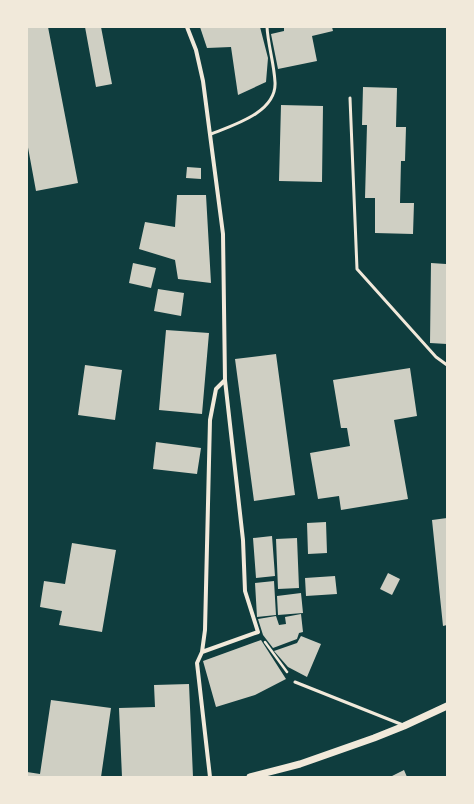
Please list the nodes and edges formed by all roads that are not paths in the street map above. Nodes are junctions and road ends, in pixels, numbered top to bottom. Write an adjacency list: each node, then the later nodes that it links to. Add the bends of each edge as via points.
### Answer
1 (187, 27): 4 (street, via 196,50 203,81)
2 (267, 27): 4 (lane, via 275,83 271,100 248,120)
3 (350, 98): 5 (lane, via 357,269 436,357)
4 (211, 134): 6 (street, via 223,234)
5 (447, 365)
6 (225, 380): 7 (street, via 216,388 210,420 205,630); 7 (street, via 243,540 245,591 258,632)
7 (202, 652): 11 (street, via 198,664)
8 (294, 682): 10 (lane)
9 (447, 706): 10 (street)
10 (404, 726): 12 (street, via 300,764)
11 (210, 777)
12 (250, 777)

